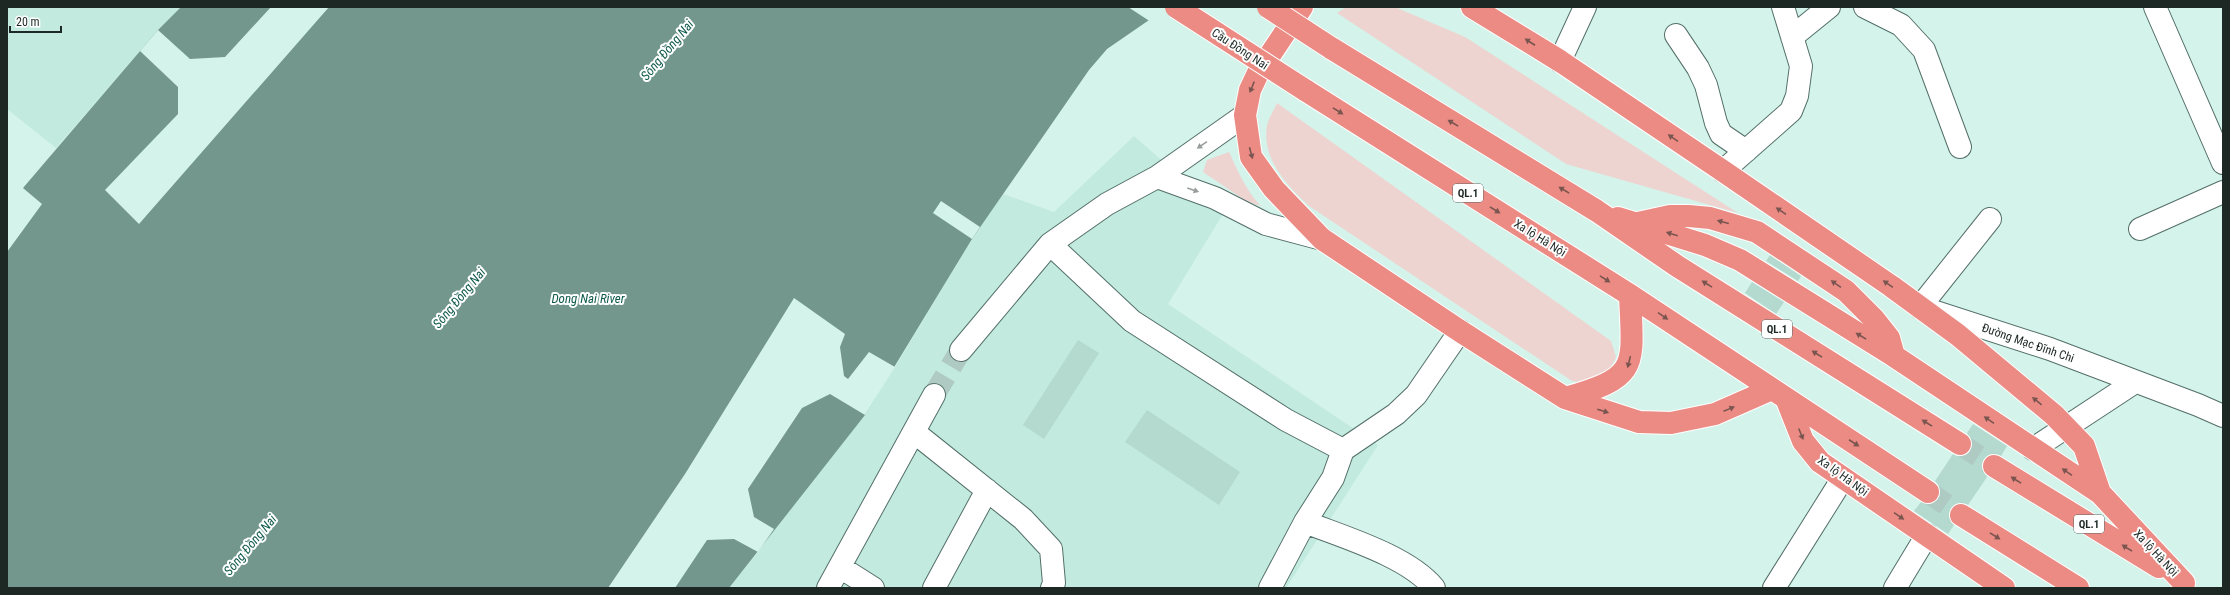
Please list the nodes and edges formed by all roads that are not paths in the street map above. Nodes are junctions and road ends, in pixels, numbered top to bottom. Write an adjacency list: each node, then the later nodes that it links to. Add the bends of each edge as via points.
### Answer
1 (1176, 7): 13 (highway, Cầu Đồng Nai / QL.1, bridge)
2 (1268, 7): 21 (highway, Xa lộ Hà Nội / QL.1, one-way to 2, bridge)
3 (1302, 7): 14 (highway, one-way to 14, via 1258,73 1250,90)
4 (1472, 7): 12 (highway, one-way to 4)
5 (1585, 7): 12 (street)
6 (1783, 7): 11 (street)
7 (1829, 7): 11 (street)
8 (1865, 7): 15 (street, via 1901,25 1924,50)
9 (2155, 7): 17 (street)
10 (1676, 35): 16 (street, via 1706,85 1721,134)
11 (1792, 37): 16 (street, via 1801,66 1797,96 1791,111)
12 (1560, 61): 18 (highway, one-way to 12)
13 (1305, 90): 27 (highway, Xa lộ Hà Nội / QL.1, one-way to 27)
14 (1245, 115): 19 (street, one-way to 19); 25 (highway, one-way to 25, via 1251,157 1274,189)
15 (1960, 147)
16 (1746, 151): 18 (street)
17 (2223, 163)
18 (1723, 172): 28 (highway, one-way to 18)
19 (1157, 177): 25 (street, one-way to 25, via 1215,198 1266,224); 26 (street, via 1106,204)
20 (2223, 192): 24 (street)
21 (1597, 211): 23 (highway, Xa lộ Hà Nội / QL.1); 39 (highway, Xa lộ Hà Nội / QL.1, one-way to 21, via 1677,266)
22 (1990, 219): 28 (street)
23 (1637, 223): 31 (highway, Xa lộ Hà Nội / QL.1, one-way to 23, via 1740,260 1705,245); 31 (highway, Xa lộ Hà Nội / QL.1, one-way to 23, via 1889,338 1846,291 1757,232 1710,218 1689,216 1670,216)
24 (2140, 229)
25 (1322, 239): 29 (highway)
26 (1050, 244): 30 (street); 41 (street, via 1132,321 1286,420)
27 (1630, 295): 33 (highway, Xa lộ Hà Nội / QL.1, one-way to 33); 35 (highway, one-way to 35, via 1632,348 1627,368 1615,381)
28 (1920, 308): 32 (street, Đường Mạc Đĩnh Chi, via 2050,349); 37 (highway, QL.1, one-way to 28, via 1958,336)
29 (1460, 331): 35 (highway); 41 (street, via 1416,395 1396,414)
30 (961, 350)
31 (1894, 356): 40 (highway, Xa lộ Hà Nội / QL.1, one-way to 31)
32 (2135, 382): 36 (street, Đường Mạc Đĩnh Chi); 37 (street)
33 (1779, 394): 35 (highway, one-way to 33, via 1639,422 1671,423 1715,414); 43 (highway, Xa lộ Hà Nội, one-way to 43, via 1810,452); 45 (highway, Xa lộ Hà Nội / QL.1, one-way to 45)
34 (934, 395): 38 (street)
35 (1566, 398)
36 (2223, 416)
37 (2066, 427): 40 (street); 46 (highway, QL.1, via 2084,446)
38 (914, 432): 44 (street); 50 (street)
39 (1960, 444)
40 (2033, 449): 46 (highway, Xa lộ Hà Nội / QL.1, one-way to 40)
41 (1343, 450): 48 (street, via 1333,478)
42 (1994, 466): 51 (highway, Xa lộ Hà Nội / QL.1, one-way to 42)
43 (1843, 478): 49 (highway, Xa lộ Hà Nội, one-way to 49); 58 (street)
44 (987, 490): 54 (street); 55 (street, via 1023,519 1051,550 1054,584)
45 (1928, 492)
46 (2100, 493): 51 (highway, Xa lộ Hà Nội / QL.1)
47 (1961, 515): 61 (highway, one-way to 61)
48 (1304, 522): 56 (street); 57 (street, via 1396,558 1427,579)
49 (1927, 535): 59 (street); 60 (highway, Xa lộ Hà Nội)
50 (840, 567): 52 (street); 53 (street)
51 (2188, 585)
52 (828, 588)
53 (873, 588)
54 (934, 588)
55 (1052, 588)
56 (1270, 588)
57 (1434, 588)
58 (1774, 588)
59 (1895, 588)
60 (2004, 588)
61 (2078, 588)

